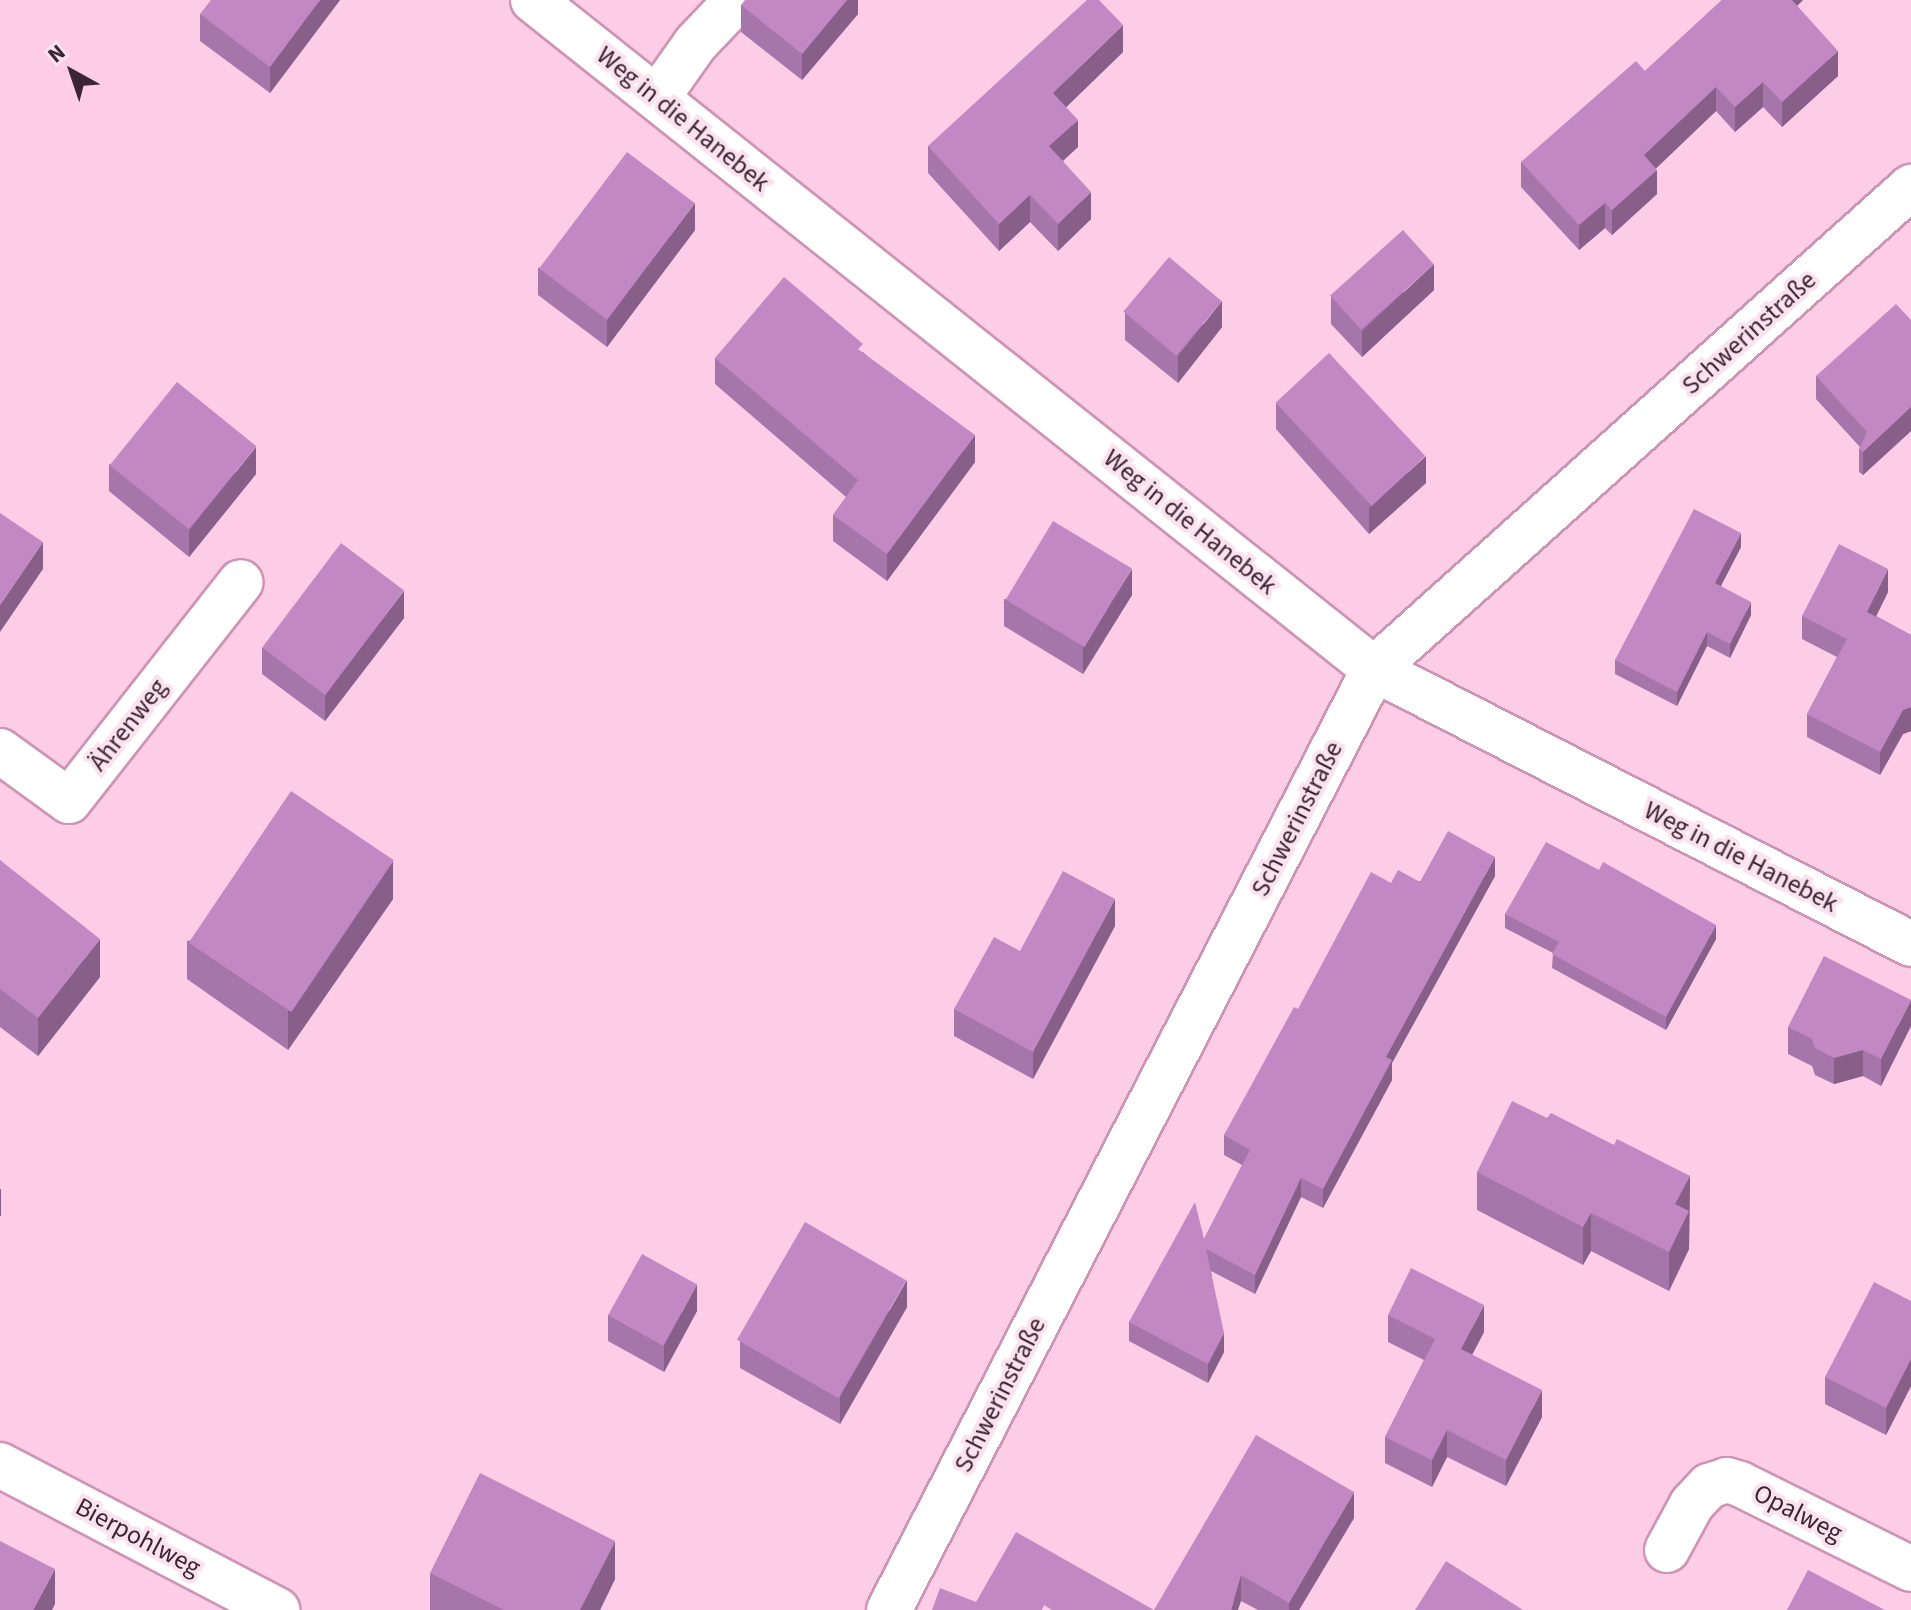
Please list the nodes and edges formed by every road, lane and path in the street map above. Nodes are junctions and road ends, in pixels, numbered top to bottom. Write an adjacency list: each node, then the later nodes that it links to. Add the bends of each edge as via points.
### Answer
1 (533, 0): 3 (street, Weg in die Hanebek)
2 (737, 0): 3 (street, via 696,43)
3 (657, 98): 6 (street, Weg in die Hanebek)
4 (1911, 187): 6 (street, Schwerinstraße)
5 (241, 582): 7 (street, Ährenweg, via 69,801)
6 (1374, 669): 8 (street, Weg in die Hanebek); 13 (street, Schwerinstraße)
7 (0, 751)
8 (1911, 944)
9 (0, 1465): 12 (street, Bierpohlweg)
10 (1667, 1550): 11 (street, Opalweg, via 1692,1504 1709,1486 1727,1480)
11 (1911, 1569)
12 (277, 1610)
13 (889, 1610)

